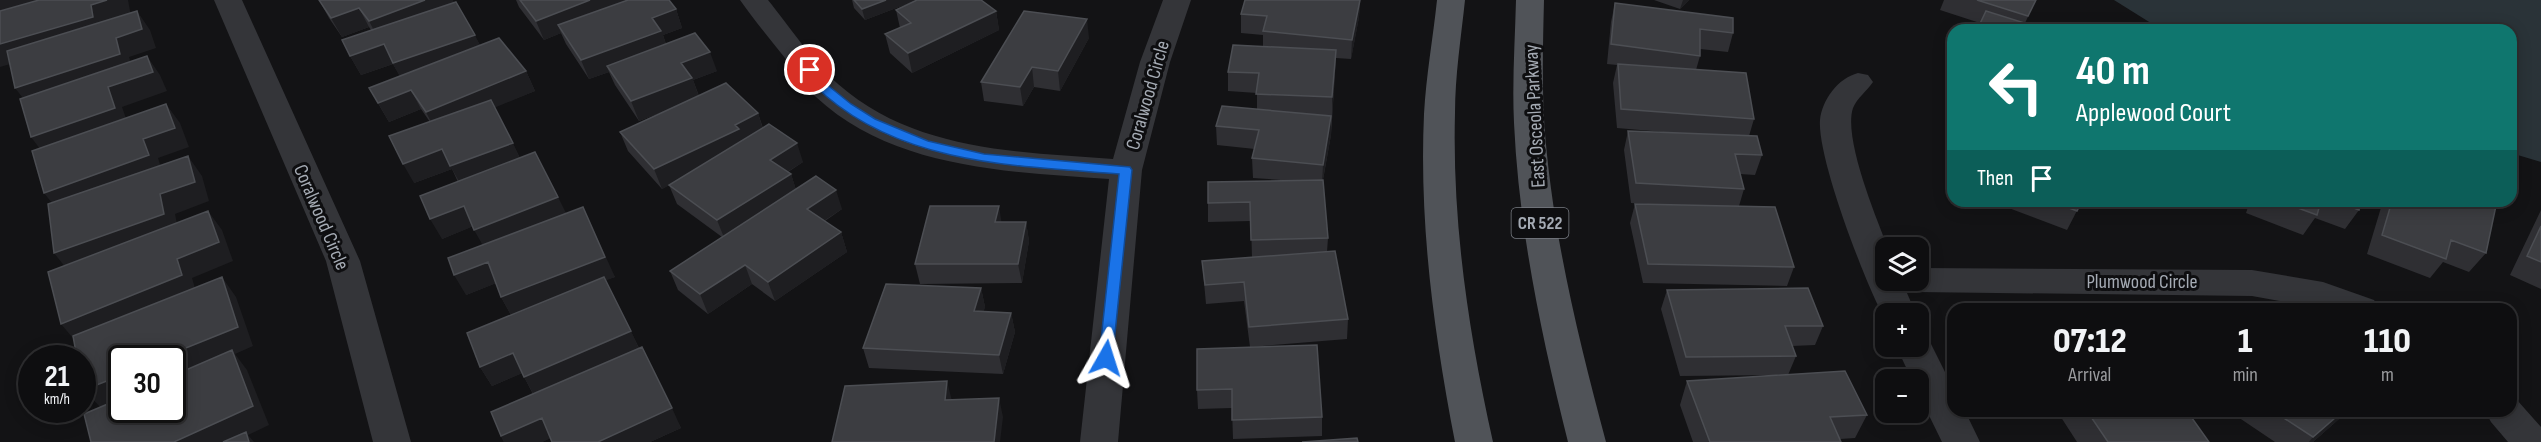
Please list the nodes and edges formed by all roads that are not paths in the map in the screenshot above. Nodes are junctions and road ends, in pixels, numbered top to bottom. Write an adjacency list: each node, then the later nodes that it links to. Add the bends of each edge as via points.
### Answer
1 (228, 0): 15 (street, Coralwood Circle, via 343,261)
2 (754, 0): 7 (street, via 826,89 846,107 897,135 984,158)
3 (1177, 0): 7 (street, Coralwood Circle, via 1155,62)
4 (1451, 0): 17 (main road, via 1438,126 1441,233 1456,364)
5 (1530, 0): 18 (main road, East Osceola Parkway / CR 522, via 1530,135 1545,261 1566,365)
6 (1858, 82): 8 (street, via 1839,104 1836,134)
7 (1126, 170): 16 (street, Coralwood Circle)
8 (1875, 255)
9 (1929, 280): 10 (street, Plumwood Circle, via 2252,283 2323,295)
10 (2345, 303)
11 (1919, 357): 12 (street)
12 (1947, 415)
13 (1948, 417): 19 (street)
14 (2509, 417): 20 (street)
15 (392, 442)
16 (1099, 442)
17 (1474, 442)
18 (1587, 442)
19 (1960, 442)
20 (2531, 442)

